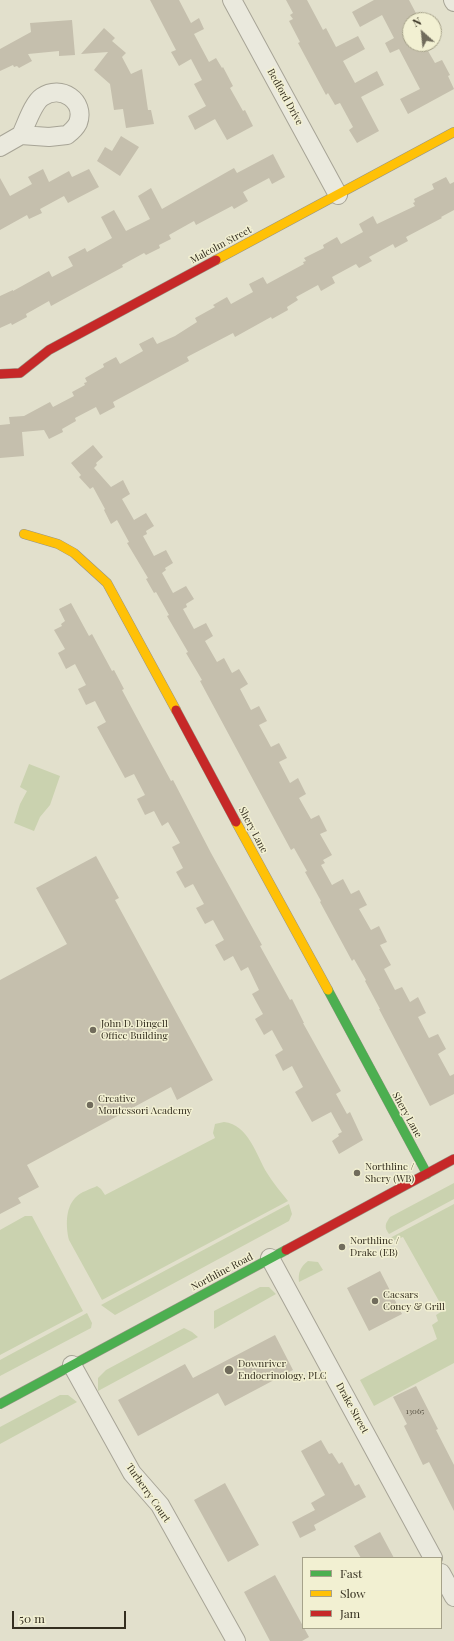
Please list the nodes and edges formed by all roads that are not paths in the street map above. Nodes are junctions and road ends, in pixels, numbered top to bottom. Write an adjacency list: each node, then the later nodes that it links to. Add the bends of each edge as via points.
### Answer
1 (232, 0): 5 (street, Bedford Drive)
2 (454, 132): 5 (street, Malcolm Street)
3 (21, 135): 4 (street)
4 (0, 147)
5 (338, 195): 6 (street, Malcolm Street, via 49,350 20,373)
6 (0, 374)
7 (24, 534): 9 (street, Shery Lane, via 58,544 74,553 107,583)
8 (454, 1159): 9 (street, Northline Road)
9 (427, 1174): 10 (street, Northline Road)
10 (270, 1258): 11 (street, Northline Road); 13 (street, Drake Street)
11 (72, 1365): 12 (street, Northline Road); 16 (street, Turberry Court, via 132,1473 160,1506)
12 (0, 1404)
13 (432, 1557)
14 (442, 1574): 15 (street)
15 (454, 1596)
16 (236, 1641)

